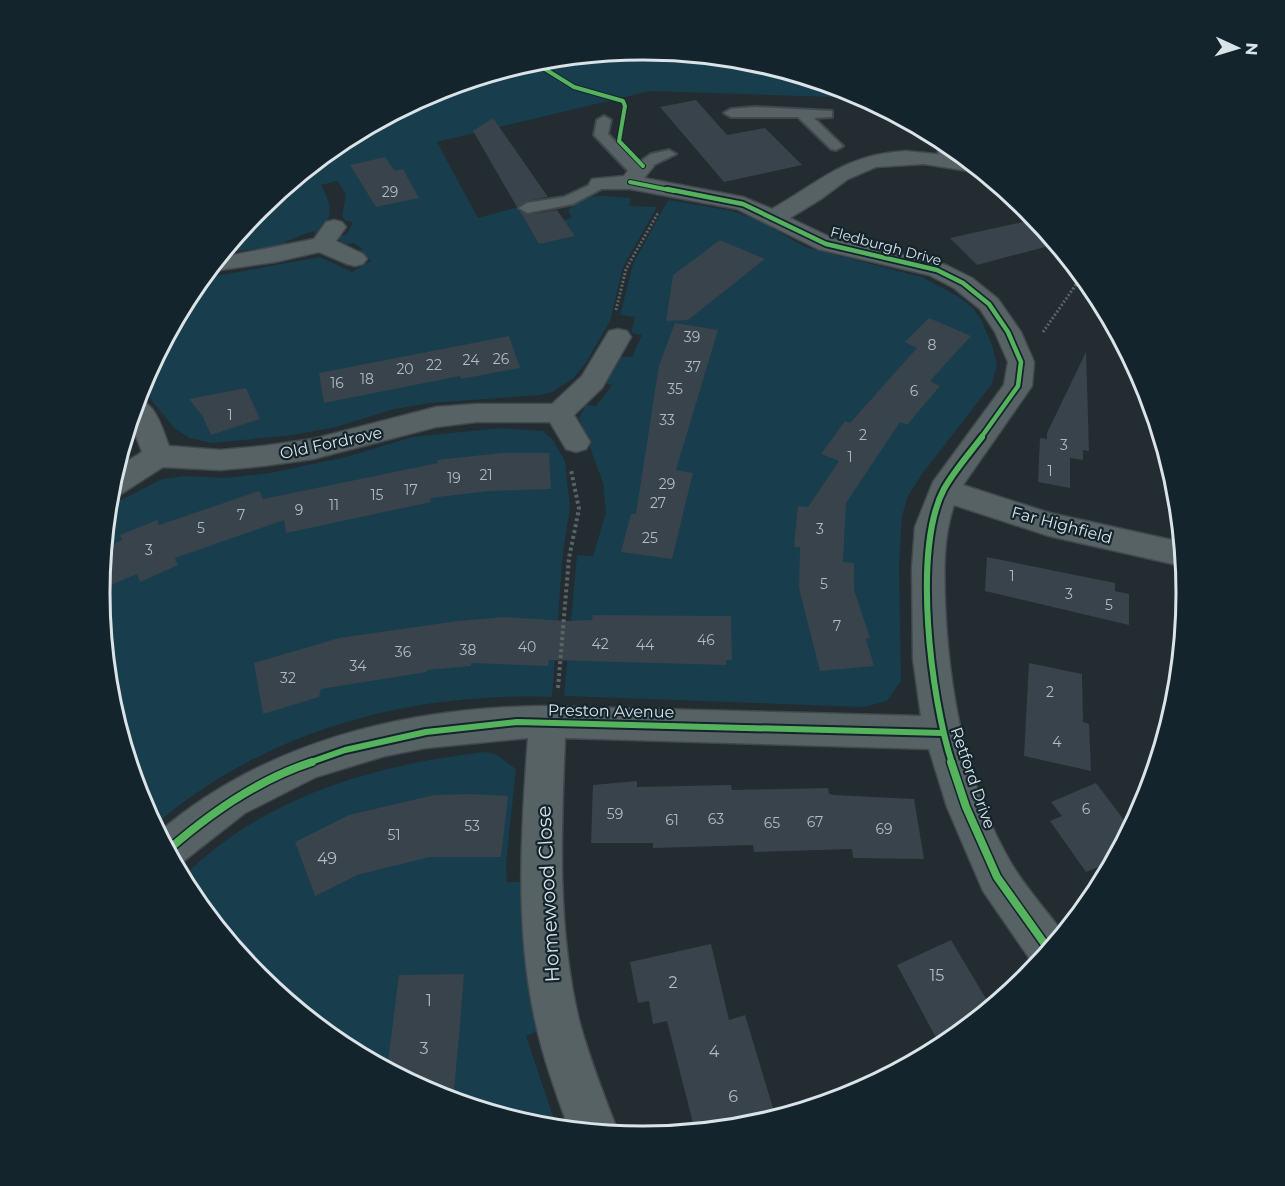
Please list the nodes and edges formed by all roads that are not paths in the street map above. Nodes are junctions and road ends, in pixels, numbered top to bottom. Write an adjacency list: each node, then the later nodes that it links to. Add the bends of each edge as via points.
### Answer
1 (731, 113): 3 (lane, via 754,110)
2 (827, 114): 3 (lane)
3 (803, 115): 5 (lane)
4 (604, 120): 9 (lane, via 602,135)
5 (836, 146): 8 (street)
6 (940, 151): 8 (street)
7 (669, 154): 9 (lane, via 656,157)
8 (857, 166): 12 (street)
9 (637, 174): 10 (street, Fledburgh Drive); 12 (street, Fledburgh Drive, via 670,191 743,204)
10 (600, 184): 11 (lane, via 568,201)
11 (527, 208)
12 (775, 217): 21 (street, Fledburgh Drive, via 826,244 937,270 963,283 989,304 1008,332 1021,362 1018,386)
13 (356, 259): 14 (street, via 328,234 275,255)
14 (224, 264)
15 (618, 338): 16 (street, via 592,382)
16 (559, 413): 18 (street); 19 (street, Old Fordrove, via 436,417 313,449 263,456 220,460)
17 (141, 414): 19 (street)
18 (576, 442)
19 (158, 456): 20 (street)
20 (123, 478)
21 (944, 490): 22 (street, Far Highfield, via 1049,524); 24 (street, Retford Drive, via 931,527 928,568 930,659)
22 (1173, 552)
23 (547, 723): 24 (street, Preston Avenue); 25 (street, Preston Avenue, via 468,725 390,737 334,753 273,778 221,806); 27 (street, Homewood Close, via 542,817 545,927 553,995)
24 (942, 733): 26 (street, Retford Drive, via 966,807 997,877)
25 (173, 846)
26 (1044, 943)
27 (591, 1123)

